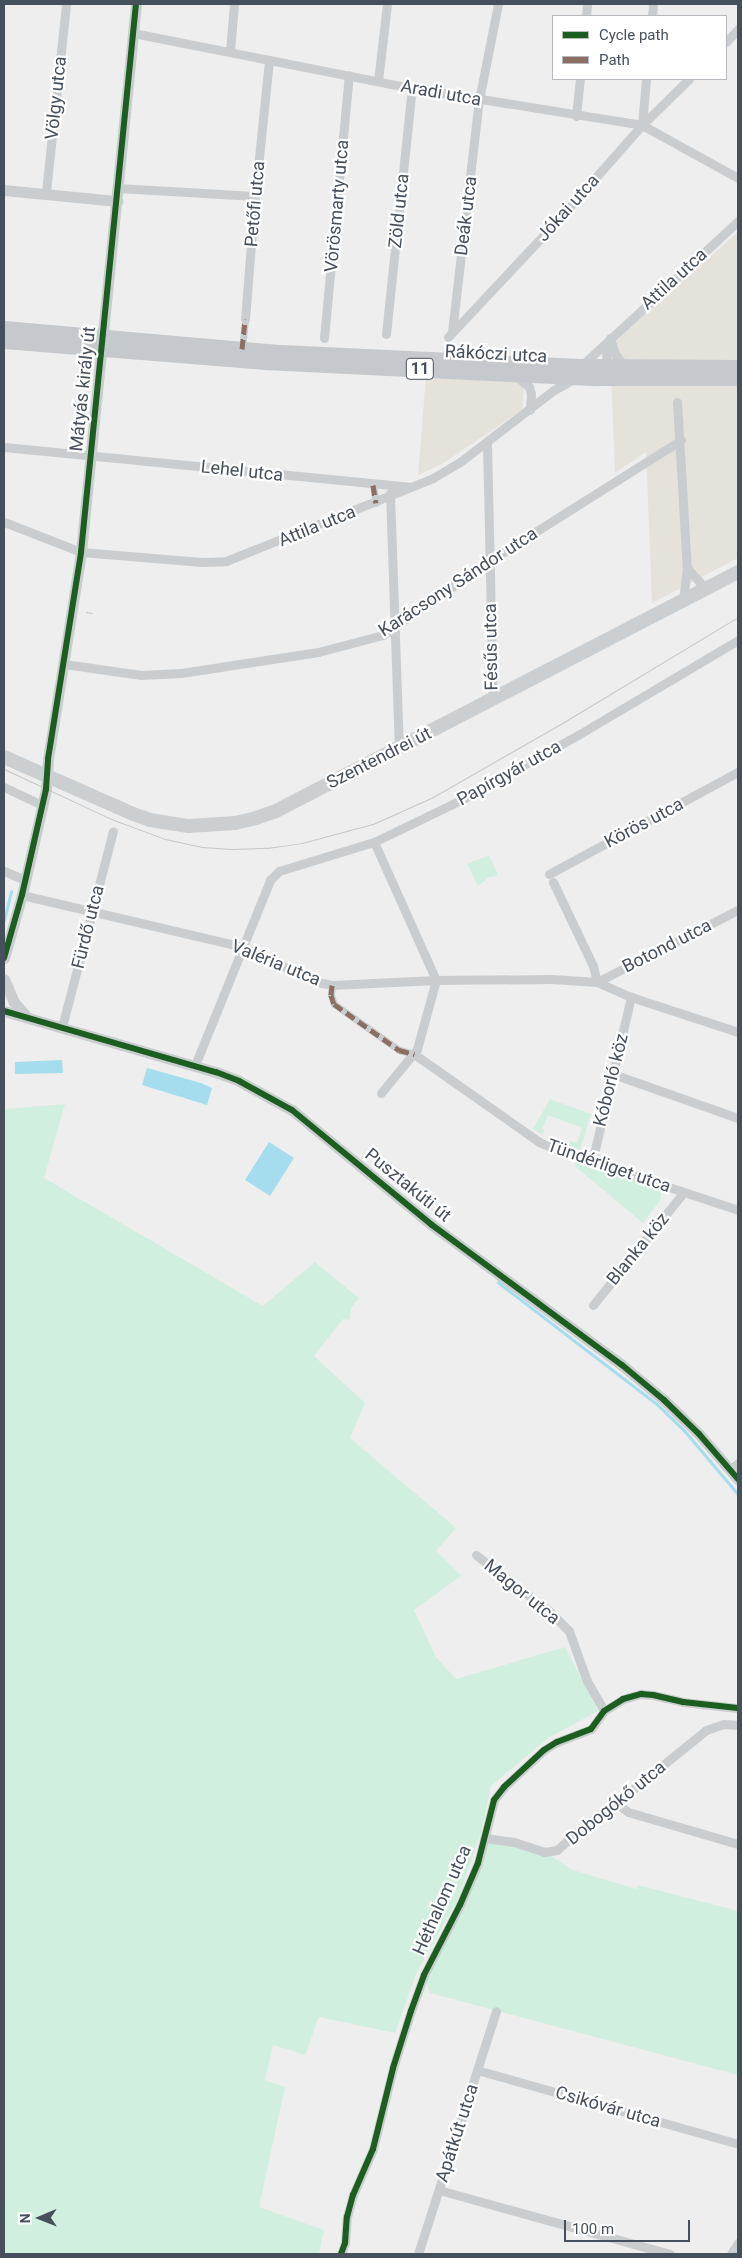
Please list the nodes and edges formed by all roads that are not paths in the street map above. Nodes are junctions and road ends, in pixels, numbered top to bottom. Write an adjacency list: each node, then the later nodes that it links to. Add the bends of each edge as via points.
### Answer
1 (66, 4): 23 (street, Völgy utca)
2 (136, 4): 7 (street, Mátyás király út)
3 (234, 4): 9 (street)
4 (387, 4): 15 (street)
5 (498, 4): 17 (street, Deák utca)
6 (738, 29): 8 (street)
7 (133, 33): 9 (street, Aradi utca); 21 (street, Mátyás király út)
8 (727, 41)
9 (230, 51): 10 (street, Aradi utca)
10 (269, 60): 11 (street, Aradi utca); 24 (street, Petőfi utca)
11 (349, 75): 15 (street, Aradi utca); 31 (street, Vörösmarty utca)
12 (580, 80): 18 (street)
13 (646, 80): 19 (street)
14 (688, 80): 19 (street, Jókai utca)
15 (378, 81): 16 (street, Aradi utca)
16 (412, 88): 17 (street, Aradi utca); 29 (street, Zöld utca)
17 (479, 100): 18 (street, Aradi utca); 30 (street, Deák utca)
18 (576, 116): 19 (street, Aradi utca)
19 (642, 125): 20 (street, Aradi utca); 30 (street, Jókai utca)
20 (738, 178)
21 (118, 188): 24 (street); 25 (street, Mátyás király út)
22 (4, 190): 23 (street)
23 (46, 192): 25 (street)
24 (255, 196): 27 (street, Petőfi utca)
25 (117, 201): 33 (street, Mátyás király út)
26 (738, 221): 32 (street, Attila utca)
27 (245, 318): 34 (street, Petőfi utca)
28 (5, 331): 33 (main road, 11)
29 (386, 334)
30 (450, 334)
31 (324, 338)
32 (610, 338): 35 (street, via 615,354); 37 (street, Attila utca); 38 (street, via 606,351)
33 (103, 343): 34 (main road, Rákóczi utca / 11); 39 (main road, Rákóczi utca / 11, via 265,362); 46 (street, Mátyás király út)
34 (242, 350): 37 (main road, Rákóczi utca / 11)
35 (625, 367): 36 (main road, Rákóczi utca / 11); 38 (main road, Rákóczi utca / 11)
36 (738, 367)
37 (578, 372): 38 (main road, Rákóczi utca / 11); 39 (main road, Rákóczi utca / 11); 42 (street, Attila utca)
38 (610, 373): 40 (main road, Rákóczi utca / 11)
39 (514, 374): 42 (street, via 529,387)
40 (738, 378)
41 (677, 402): 43 (street)
42 (530, 410): 44 (street, Attila utca)
43 (681, 440): 54 (street, Karácsony Sándor utca); 55 (street)
44 (487, 443): 49 (street, Attila utca, via 453,466); 54 (street, Fésűs utca)
45 (4, 448): 46 (street, Lehel utca)
46 (92, 455): 47 (street, Lehel utca); 53 (street, Mátyás király út)
47 (373, 484): 48 (street, Lehel utca); 51 (street)
48 (392, 486): 49 (street, Lehel utca); 50 (street)
49 (412, 487): 50 (street, Attila utca)
50 (389, 497): 51 (street, Attila utca); 59 (street)
51 (376, 502): 53 (street, Attila utca, via 226,561)
52 (4, 522): 53 (street, Attila utca)
53 (81, 552): 61 (street, Mátyás király út)
54 (489, 561): 59 (street, Karácsony Sándor utca); 62 (street, Fésűs utca)
55 (687, 568): 57 (street); 58 (street)
56 (738, 572): 57 (main road, Szentendrei út)
57 (706, 589): 58 (main road, Szentendrei út)
58 (682, 601): 62 (main road, Szentendrei út)
59 (394, 628): 61 (street, Karácsony Sándor utca, via 318,652 180,673 141,675); 63 (street)
60 (738, 640): 70 (street, Papírgyár utca, via 504,777)
61 (64, 664): 66 (street, Mátyás király út)
62 (493, 700): 63 (main road, Szentendrei út)
63 (399, 747): 66 (main road, Szentendrei út, via 276,811 235,822 189,826 150,820)
64 (4, 757): 66 (main road, Szentendrei út)
65 (738, 772): 80 (street, Körös utca, via 551,878 593,966)
66 (46, 776): 68 (street, Mátyás király út)
67 (4, 787): 68 (street)
68 (42, 805): 72 (street, Mátyás király út)
69 (113, 831): 74 (street, Fürdő utca)
70 (374, 842): 76 (street, Papírgyár utca, via 284,868 270,880); 79 (street)
71 (4, 871): 72 (street)
72 (25, 880): 73 (street, Mátyás király út)
73 (22, 895): 74 (street, Valéria utca); 77 (street, Mátyás király út)
74 (92, 910): 76 (street, Valéria utca); 85 (street, Fürdő utca)
75 (738, 910): 80 (street, Botond utca)
76 (244, 947): 81 (street, Valéria utca, via 317,982); 88 (street)
77 (4, 958)
78 (4, 979): 84 (street, via 14,1002)
79 (436, 980): 80 (street, Valéria utca); 81 (street, Valéria utca); 87 (street)
80 (597, 982): 82 (street)
81 (332, 985): 87 (street, via 334,1004 399,1050)
82 (631, 998): 86 (street); 89 (street, Kóborló köz)
83 (4, 1011): 84 (street, Pusztakúti út)
84 (27, 1017): 88 (street, Pusztakúti út)
85 (63, 1022)
86 (738, 1032)
87 (414, 1054): 90 (street); 92 (street, Tündérliget utca, via 539,1142)
88 (195, 1065): 96 (street, Pusztakúti út, via 239,1081 310,1123 432,1225 630,1371)
89 (613, 1074): 91 (street); 92 (street, Kóborló köz)
90 (381, 1093)
91 (738, 1118)
92 (592, 1162): 93 (street, Tündérliget utca)
93 (684, 1192): 94 (street, Tündérliget utca); 95 (street, Blanka köz)
94 (738, 1210)
95 (593, 1305)
96 (734, 1466): 97 (street, Pusztakúti út)
97 (738, 1479)
98 (476, 1556): 100 (street, Magor utca, via 548,1610 569,1631 586,1681)
99 (738, 1708): 100 (street, Héthalom utca, via 640,1694 623,1699)
100 (604, 1711): 103 (street, Héthalom utca, via 591,1728 551,1746 504,1787 494,1800)
101 (738, 1725): 102 (street, Dobogókő utca, via 723,1724 706,1730)
102 (616, 1803): 103 (street, Dobogókő utca, via 551,1852); 104 (street, via 628,1812)
103 (485, 1838): 110 (street, Héthalom utca, via 460,1905 424,1975 411,2011 373,2149 353,2195)
104 (738, 1844)
105 (496, 2011): 106 (street, Apátkút utca)
106 (477, 2070): 107 (street, Csikóvár utca); 108 (street, Apátkút utca)
107 (738, 2144)
108 (438, 2190): 111 (street, Apátkút utca); 112 (street)
109 (738, 2243): 113 (street)
110 (341, 2254)
111 (418, 2254)
112 (670, 2254)
113 (731, 2254)

